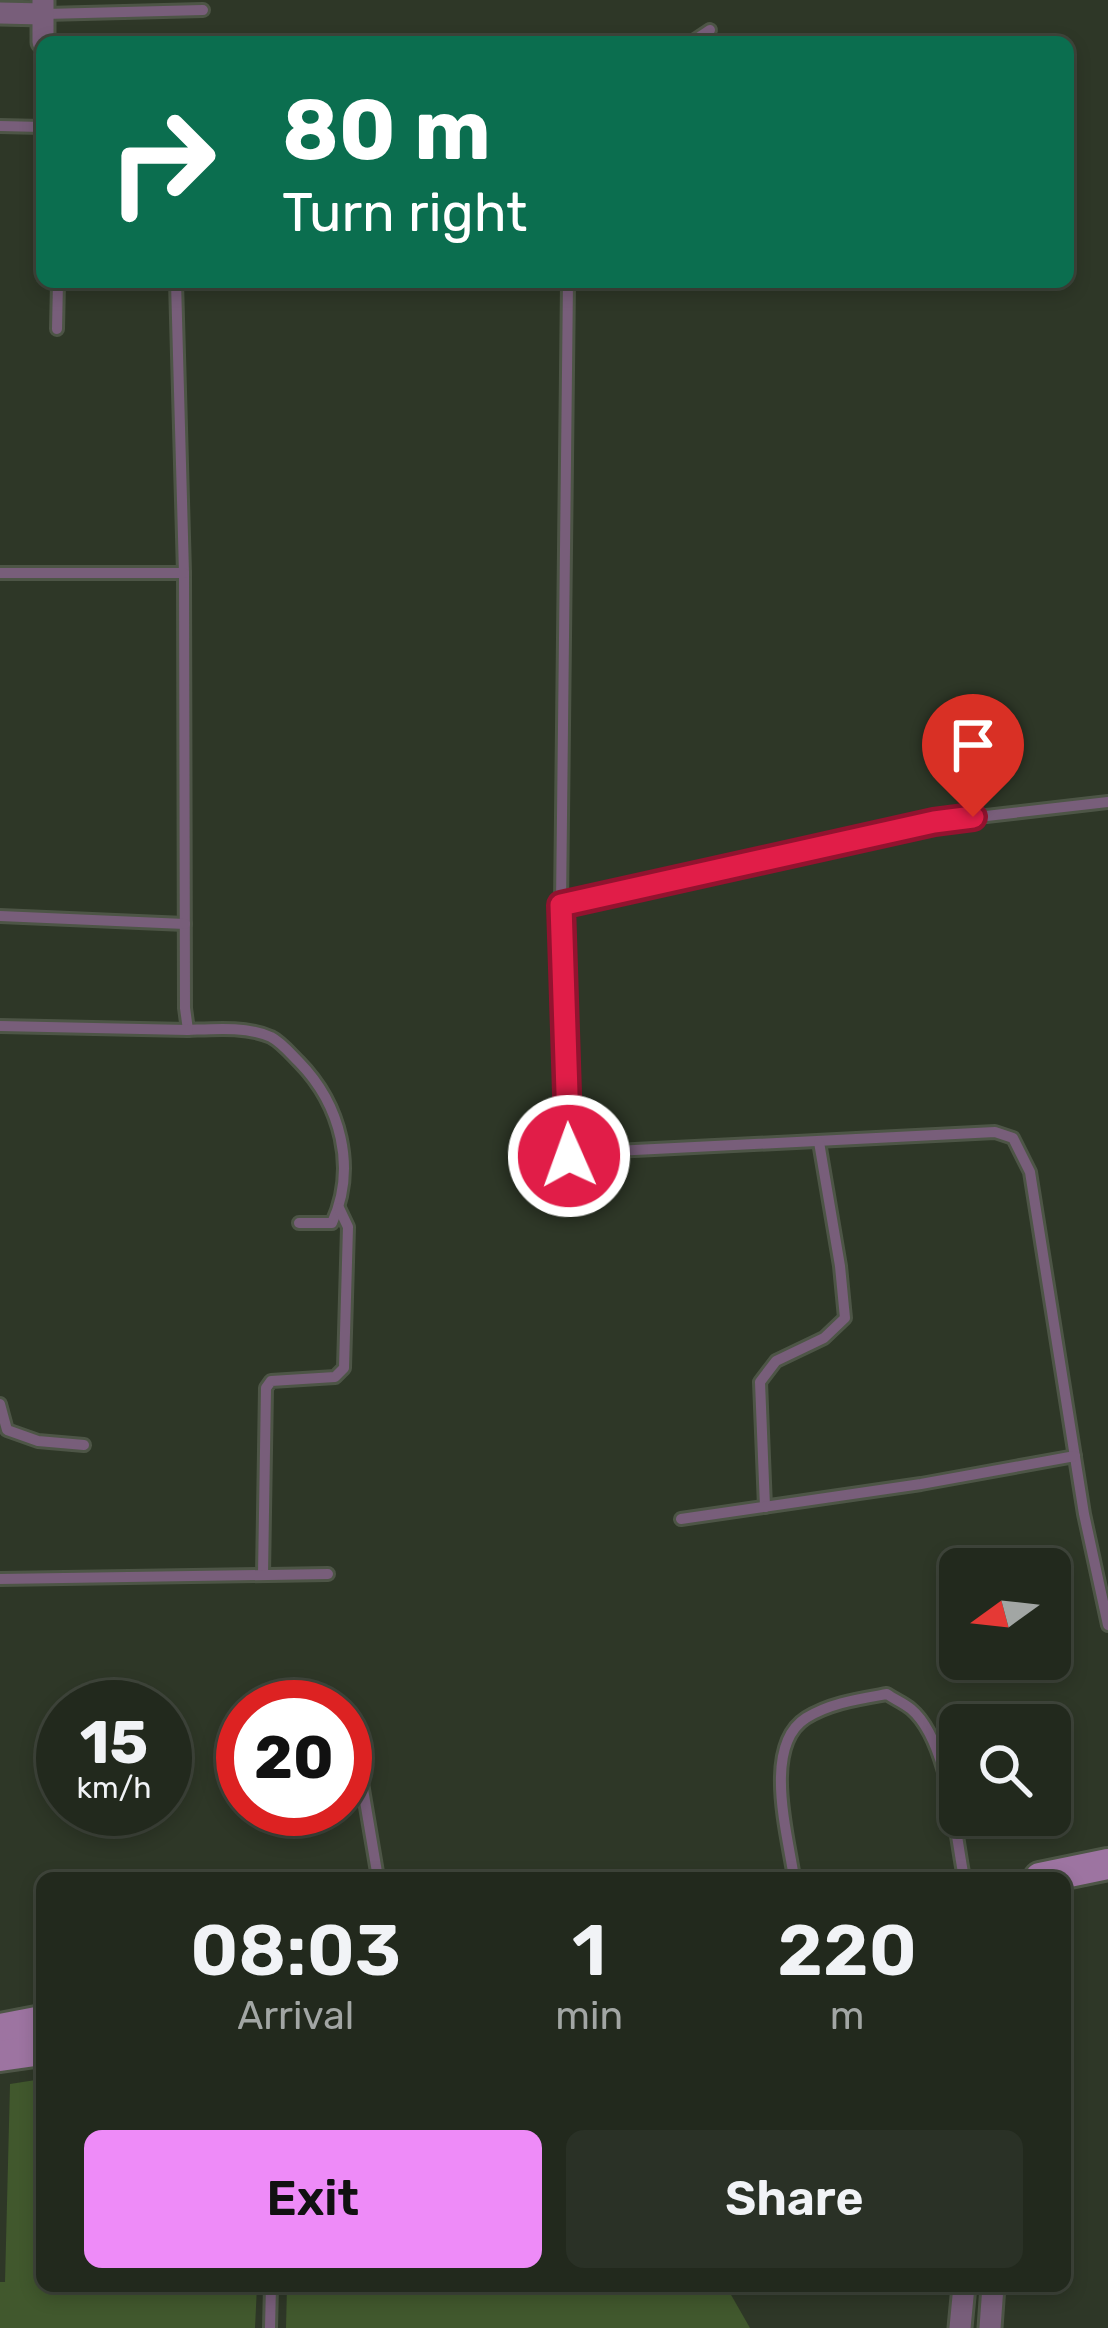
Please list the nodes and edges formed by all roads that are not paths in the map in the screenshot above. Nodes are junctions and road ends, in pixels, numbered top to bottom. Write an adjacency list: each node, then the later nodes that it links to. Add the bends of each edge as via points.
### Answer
1 (43, 7): 2 (lane); 3 (street)
2 (203, 10)
3 (0, 13)
4 (710, 30): 5 (lane)
5 (701, 36)
6 (0, 126): 7 (lane)
7 (36, 127)
8 (58, 288): 11 (lane)
9 (176, 288): 12 (lane)
10 (572, 288): 15 (lane)
11 (57, 329)
12 (184, 573): 13 (lane); 17 (lane)
13 (0, 574)
14 (1108, 802): 15 (lane, via 934,822)
15 (561, 905): 22 (lane)
16 (0, 916): 17 (lane)
17 (185, 924): 19 (lane)
18 (0, 1026): 19 (lane)
19 (188, 1030): 23 (lane, via 271,1037 311,1075 344,1152)
20 (819, 1142): 22 (lane); 27 (lane, via 995,1132 1013,1138 1030,1172); 28 (lane, via 844,1318 824,1339 776,1361 760,1382)
21 (535, 1155): 22 (lane)
22 (569, 1156)
23 (339, 1208): 24 (lane, via 332,1223); 33 (lane, via 348,1227 344,1368 335,1377 271,1381 266,1388)
24 (299, 1223)
25 (0, 1403): 26 (lane, via 7,1430)
26 (84, 1445)
27 (1075, 1456): 28 (lane); 31 (lane)
28 (765, 1507): 29 (lane)
29 (681, 1519)
30 (1108, 1542): 31 (lane)
31 (1091, 1546): 35 (lane)
32 (328, 1574): 33 (lane)
33 (263, 1575): 34 (lane)
34 (0, 1579)
35 (1108, 1624)
36 (371, 1836): 38 (lane)
37 (1108, 1864): 41 (main road)
38 (377, 1872)
39 (793, 1872): 40 (lane, via 780,1756 801,1720 886,1694 913,1710 932,1738)
40 (963, 1872)
41 (1069, 1872)
42 (1108, 1881): 43 (main road)
43 (1071, 1890)
44 (36, 2022): 45 (main road)
45 (0, 2029)
46 (36, 2051): 47 (main road)
47 (0, 2056)
48 (271, 2292): 51 (lane)
49 (963, 2292): 52 (street)
50 (993, 2292): 53 (street)
51 (270, 2328)
52 (960, 2328)
53 (990, 2328)

